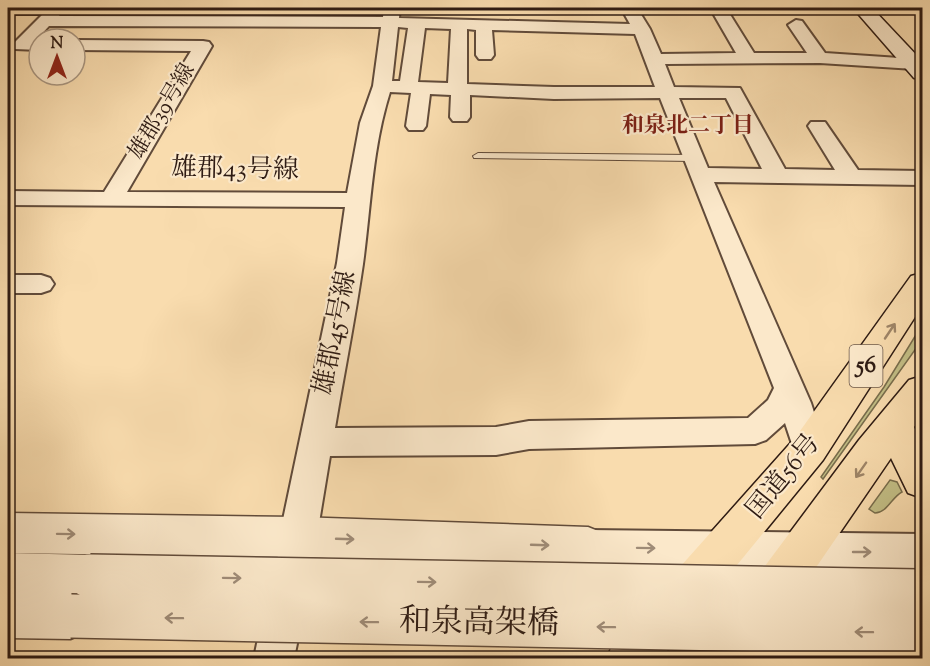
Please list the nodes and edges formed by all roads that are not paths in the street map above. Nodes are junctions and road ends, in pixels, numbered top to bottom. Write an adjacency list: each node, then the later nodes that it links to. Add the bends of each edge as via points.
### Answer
1 (58, 8): 7 (street); 9 (street)
2 (513, 8): 15 (street)
3 (549, 8): 16 (street, via 550,16)
4 (629, 8): 17 (street)
5 (718, 8): 20 (street)
6 (862, 8): 23 (street)
7 (8, 9)
8 (390, 15): 9 (street); 10 (street); 25 (street, 雄郡45号線)
9 (44, 21): 14 (street)
10 (417, 24): 11 (street); 25 (street)
11 (459, 25): 13 (street); 26 (street)
12 (796, 25): 21 (street)
13 (484, 26): 15 (street); 19 (street, via 485,50)
14 (38, 27)
15 (516, 27): 16 (street)
16 (544, 27): 17 (street)
17 (642, 29): 22 (street)
18 (87, 45): 37 (street, 雄郡39号線, via 203,46)
19 (507, 46)
20 (748, 58): 21 (street); 22 (street, via 700,51)
21 (820, 58): 23 (street)
22 (655, 59): 28 (street)
23 (918, 69)
24 (550, 71): 27 (street)
25 (404, 88): 26 (street); 30 (street); 39 (street, 雄郡45号線, via 366,143)
26 (459, 90): 27 (street); 29 (street)
27 (554, 93): 28 (street)
28 (668, 93): 33 (street); 34 (street, via 733,92)
29 (460, 117)
30 (416, 126)
31 (818, 126): 35 (street)
32 (478, 156): 33 (lane)
33 (697, 166): 34 (street); 41 (street)
34 (777, 176): 35 (street)
35 (851, 177): 36 (street)
36 (922, 178)
37 (112, 197): 38 (street); 39 (street, 雄郡43号線)
38 (8, 198)
39 (358, 200): 46 (street, 雄郡45号線)
40 (922, 283): 45 (highway, 国道56号 / 56, one-way to 40, via 841,402)
41 (789, 388): 43 (street, via 779,409); 45 (street)
42 (922, 390): 44 (highway, 56)
43 (763, 425): 45 (street); 46 (street, via 755,431 530,435 496,441)
44 (894, 426): 47 (highway); 52 (highway, 56, one-way to 52)
45 (806, 434): 51 (highway, 国道56号 / 56)
46 (316, 442): 49 (street, 雄郡45号線)
47 (922, 481)
48 (8, 533): 49 (street, one-way to 49)
49 (298, 537): 50 (street, one-way to 50); 58 (street, 雄郡45号線)
50 (588, 547): 51 (street, one-way to 51)
51 (722, 550): 52 (street); 59 (highway, 国道56号 / 56)
52 (803, 551): 53 (street, one-way to 53); 60 (highway, 56)
53 (922, 552)
54 (8, 574): 55 (street, 和泉高架橋, one-way to 55, bridge)
55 (922, 591)
56 (8, 615): 57 (street, 和泉高架橋, one-way to 56, bridge)
57 (922, 633)
58 (274, 658)
59 (631, 658)
60 (726, 658)

